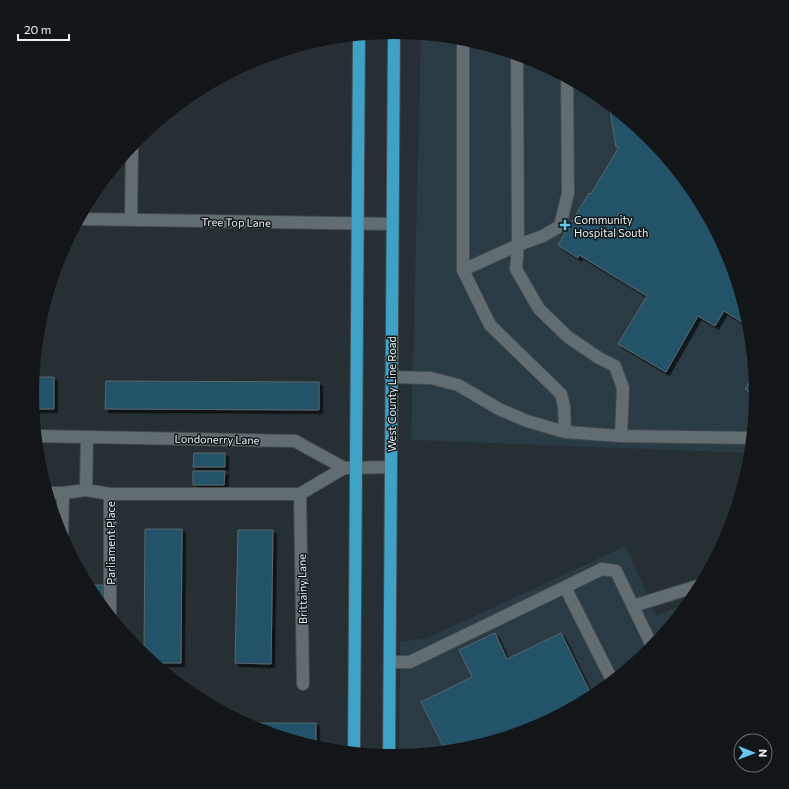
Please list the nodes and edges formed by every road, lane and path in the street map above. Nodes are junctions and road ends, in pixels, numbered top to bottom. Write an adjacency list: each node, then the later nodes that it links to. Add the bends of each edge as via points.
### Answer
1 (394, 39): 10 (main road, West County Line Road)
2 (359, 41): 9 (main road)
3 (463, 46): 12 (street)
4 (517, 61): 11 (street)
5 (567, 84): 11 (street, via 568,193 560,226 543,236)
6 (132, 155): 8 (street)
7 (86, 219): 8 (street, Tree Top Lane)
8 (132, 220): 9 (street, Tree Top Lane)
9 (358, 223): 10 (street, Tree Top Lane); 19 (main road)
10 (392, 224): 13 (main road, West County Line Road)
11 (518, 245): 12 (street); 16 (street, via 516,269 539,309 568,337 615,366 623,388)
12 (463, 270): 14 (street, via 490,325 560,394 564,406)
13 (391, 377): 14 (street, via 431,378 458,385 527,422); 20 (main road, West County Line Road)
14 (565, 432): 16 (street)
15 (42, 436): 17 (street, Londonerry Lane)
16 (621, 436): 18 (street)
17 (87, 437): 19 (street, Londonerry Lane, via 295,441); 21 (street)
18 (747, 438)
19 (350, 468): 20 (street, Londonerry Lane); 25 (street); 35 (main road)
20 (391, 468): 32 (main road, West County Line Road)
21 (86, 490): 23 (street); 24 (street)
22 (53, 493): 23 (street)
23 (63, 493): 26 (street)
24 (110, 494): 25 (street); 30 (street, Parliament Place)
25 (300, 494): 34 (street, Brittainy Lane)
26 (62, 521)
27 (565, 587): 29 (street, via 602,569 616,571); 32 (street, via 410,662); 33 (street)
28 (692, 588): 29 (street)
29 (633, 606): 31 (street)
30 (110, 608)
31 (651, 641)
32 (390, 662): 36 (main road, West County Line Road)
33 (611, 677)
34 (303, 684)
35 (354, 748)
36 (389, 750)

